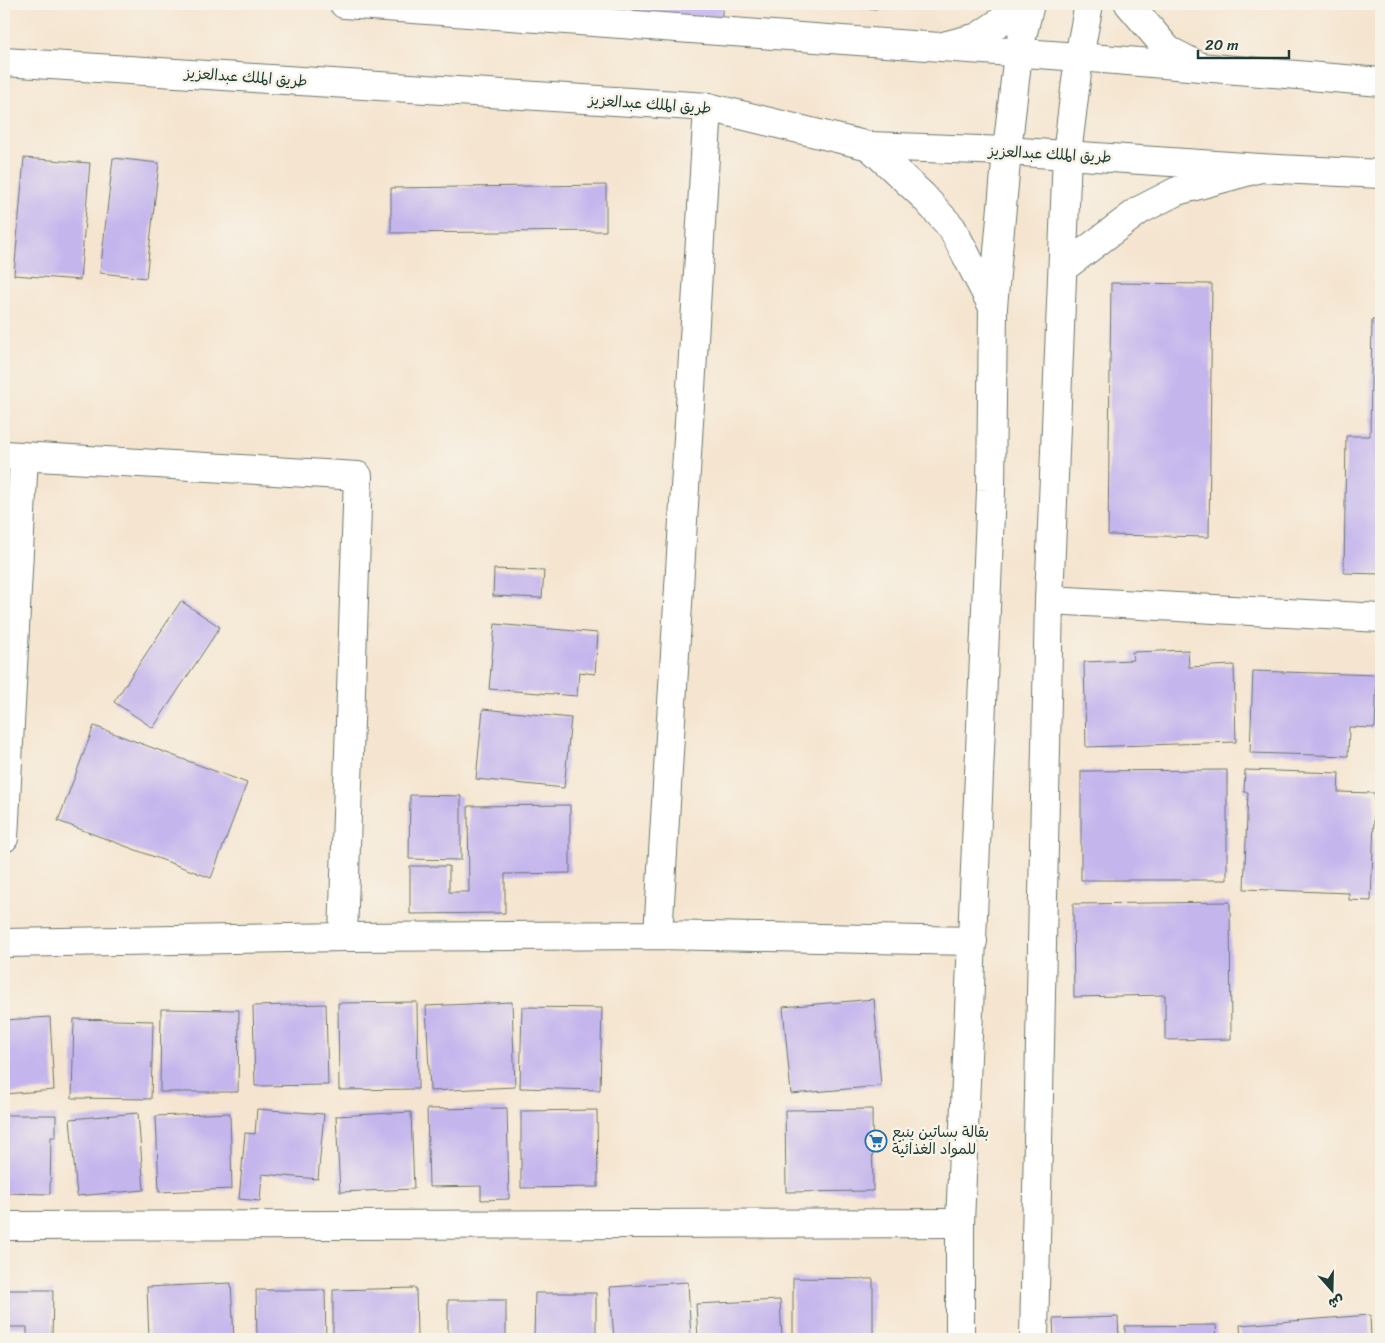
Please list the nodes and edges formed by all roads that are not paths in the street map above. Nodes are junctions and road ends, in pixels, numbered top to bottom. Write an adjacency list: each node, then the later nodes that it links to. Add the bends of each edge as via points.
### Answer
1 (344, 4): 6 (main road)
2 (1018, 4): 6 (main road, via 978,37)
3 (1030, 4): 7 (main road)
4 (1089, 4): 8 (main road)
5 (1129, 4): 10 (main road, via 1168,50)
6 (938, 48): 7 (main road)
7 (1018, 53): 8 (main road); 14 (main road)
8 (1079, 57): 10 (main road); 15 (main road)
9 (4, 62): 12 (main road, طريق الملك عبدالعزيز)
10 (1202, 68): 11 (main road)
11 (1381, 82)
12 (708, 106): 13 (main road, طريق الملك عبدالعزيز); 24 (main road)
13 (869, 146): 14 (main road, طريق الملك عبدالعزيز); 19 (main road, via 952,228)
14 (1007, 151): 15 (main road, طريق الملك عبدالعزيز); 19 (main road)
15 (1067, 154): 16 (main road, طريق الملك عبدالعزيز); 18 (main road)
16 (1260, 168): 17 (main road, طريق الملك عبدالعزيز); 18 (main road, via 1177,192 1140,210)
17 (1381, 174)
18 (1063, 268): 21 (main road)
19 (993, 307): 26 (main road, via 991,490)
20 (14, 456): 23 (main road); 25 (main road, via 358,476)
21 (1049, 600): 22 (main road); 31 (main road)
22 (1381, 618)
23 (4, 838)
24 (658, 935): 25 (main road); 26 (main road)
25 (343, 937): 27 (main road)
26 (973, 942): 28 (main road)
27 (4, 943)
28 (960, 1222): 29 (main road); 30 (main road)
29 (4, 1226)
30 (960, 1339)
31 (1034, 1339)

